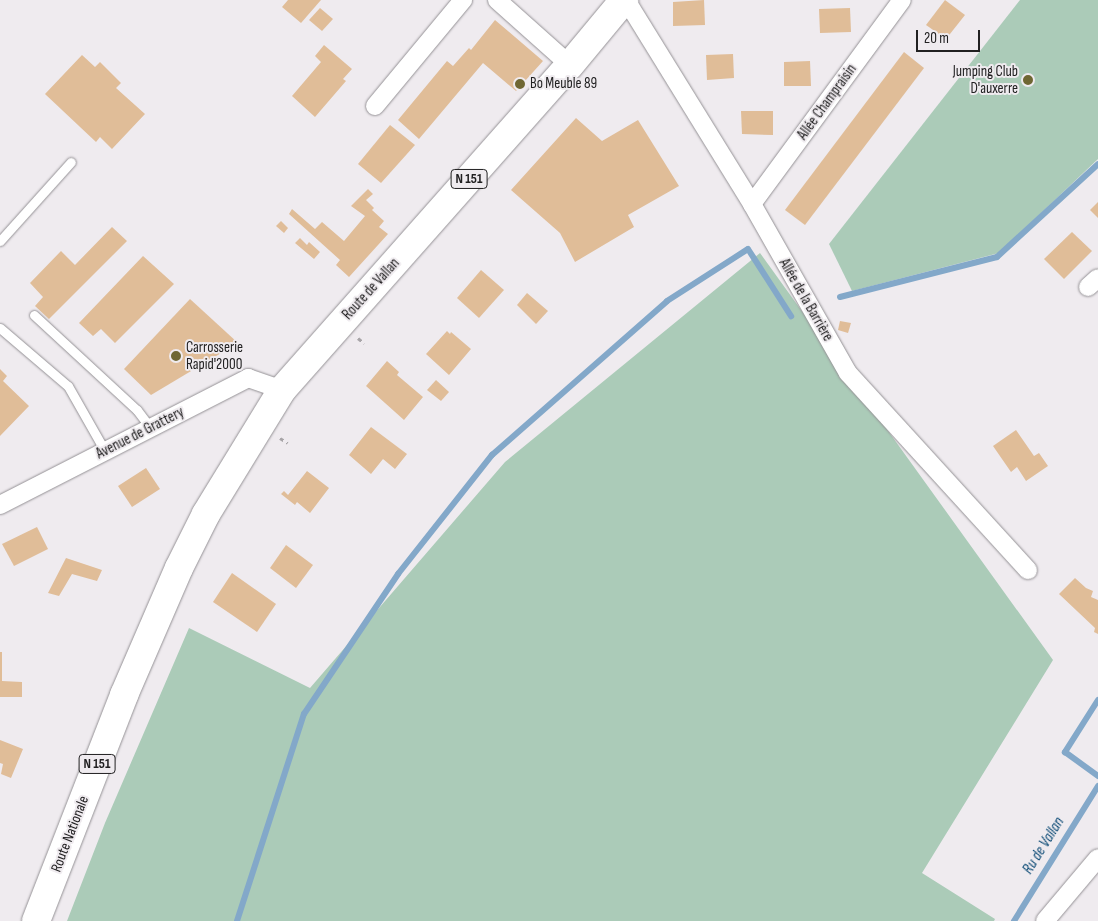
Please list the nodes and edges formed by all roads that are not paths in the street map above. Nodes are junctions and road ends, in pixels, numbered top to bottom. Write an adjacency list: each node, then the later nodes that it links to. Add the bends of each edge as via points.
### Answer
1 (463, 0): 6 (street)
2 (497, 0): 5 (street)
3 (625, 0): 5 (main road, Route de Vallan / N 151); 8 (street, Allée de la Barrière)
4 (902, 0): 8 (street, Allée Champraisin)
5 (570, 65): 12 (main road, Route de Vallan / N 151)
6 (375, 106)
7 (71, 162): 9 (lane)
8 (752, 204): 16 (street, Allée de la Barrière, via 848,374)
9 (0, 241)
10 (34, 315): 13 (lane, via 137,410)
11 (0, 328): 14 (lane, via 68,386)
12 (282, 390): 13 (street, Avenue de Grattery, via 248,378); 17 (main road, Route de Vallan / N 151, via 206,514)
13 (150, 428): 14 (street, Avenue de Grattery)
14 (104, 451): 15 (street, Avenue de Grattery)
15 (2, 501)
16 (1028, 570)
17 (161, 609): 19 (main road, Route Nationale / N 151)
18 (1098, 858): 20 (street)
19 (36, 921)
20 (1045, 921)

